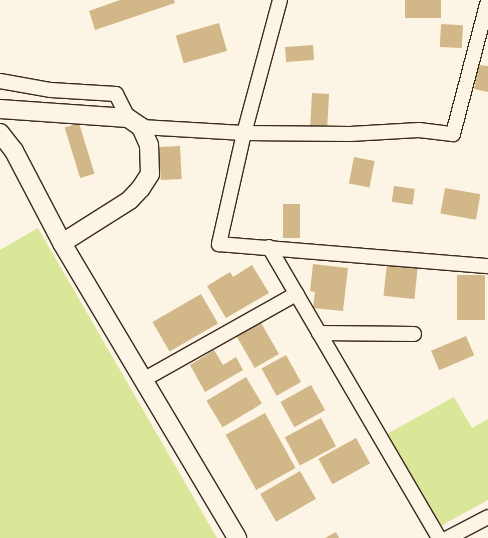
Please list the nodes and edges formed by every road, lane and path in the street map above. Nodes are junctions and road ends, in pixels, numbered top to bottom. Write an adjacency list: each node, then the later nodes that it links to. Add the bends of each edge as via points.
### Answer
1 (280, 0): 6 (street)
2 (488, 1): 6 (street, via 453,134 419,130 350,134)
3 (0, 81): 5 (street, via 51,90 116,94)
4 (0, 109): 5 (street)
5 (134, 122): 6 (street); 8 (street, via 149,145 150,174 130,200)
6 (244, 132): 9 (street, via 219,244)
7 (0, 133): 8 (street, via 14,151)
8 (62, 243): 14 (street)
9 (269, 248): 10 (street); 11 (street)
10 (488, 266)
11 (296, 294): 12 (street); 14 (street)
12 (319, 333): 13 (street); 17 (street)
13 (414, 334)
14 (143, 380): 16 (street)
15 (488, 516): 18 (street)
16 (236, 538)
17 (439, 538)
18 (448, 538)

